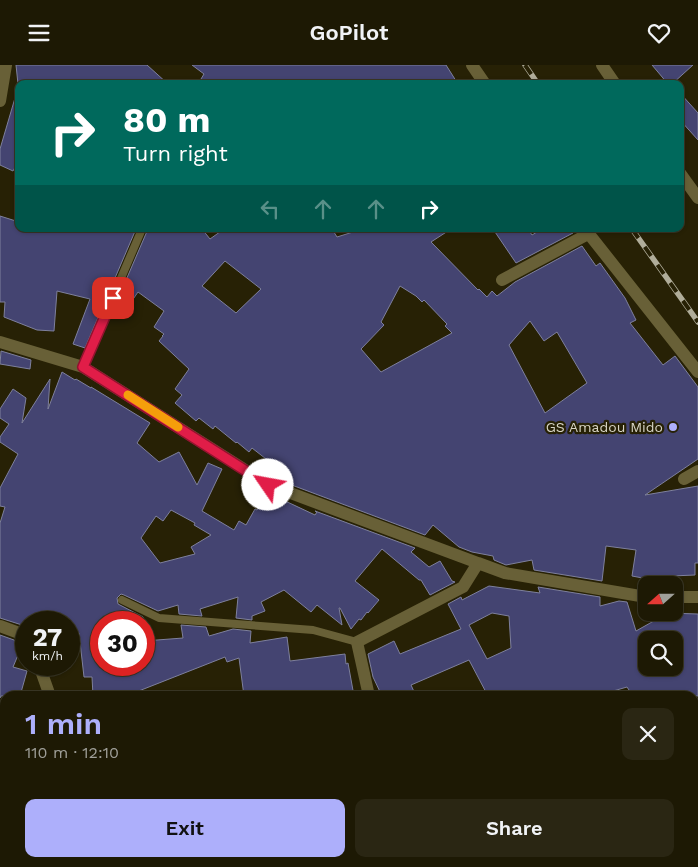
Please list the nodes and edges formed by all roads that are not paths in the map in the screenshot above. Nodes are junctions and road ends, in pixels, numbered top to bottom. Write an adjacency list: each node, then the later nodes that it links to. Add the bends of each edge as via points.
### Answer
1 (6, 65): 6 (street)
2 (472, 65): 4 (street)
3 (602, 65): 5 (street)
4 (482, 80)
5 (612, 80)
6 (0, 101)
7 (684, 179): 8 (street)
8 (698, 199)
9 (141, 232): 14 (lane)
10 (584, 232): 12 (street)
11 (587, 232): 15 (street)
12 (502, 280)
13 (0, 342): 14 (street)
14 (83, 367): 18 (street, via 268,485)
15 (698, 372)
16 (698, 471): 17 (street)
17 (684, 479)
18 (478, 563): 19 (street, via 505,573); 25 (street, via 463,587)
19 (638, 596)
20 (683, 597): 21 (street)
21 (698, 597)
22 (122, 600): 25 (lane, via 159,618 314,630)
23 (0, 626): 24 (street)
24 (15, 632)
25 (357, 642): 28 (street)
26 (43, 676): 27 (street)
27 (48, 691)
28 (368, 691)

